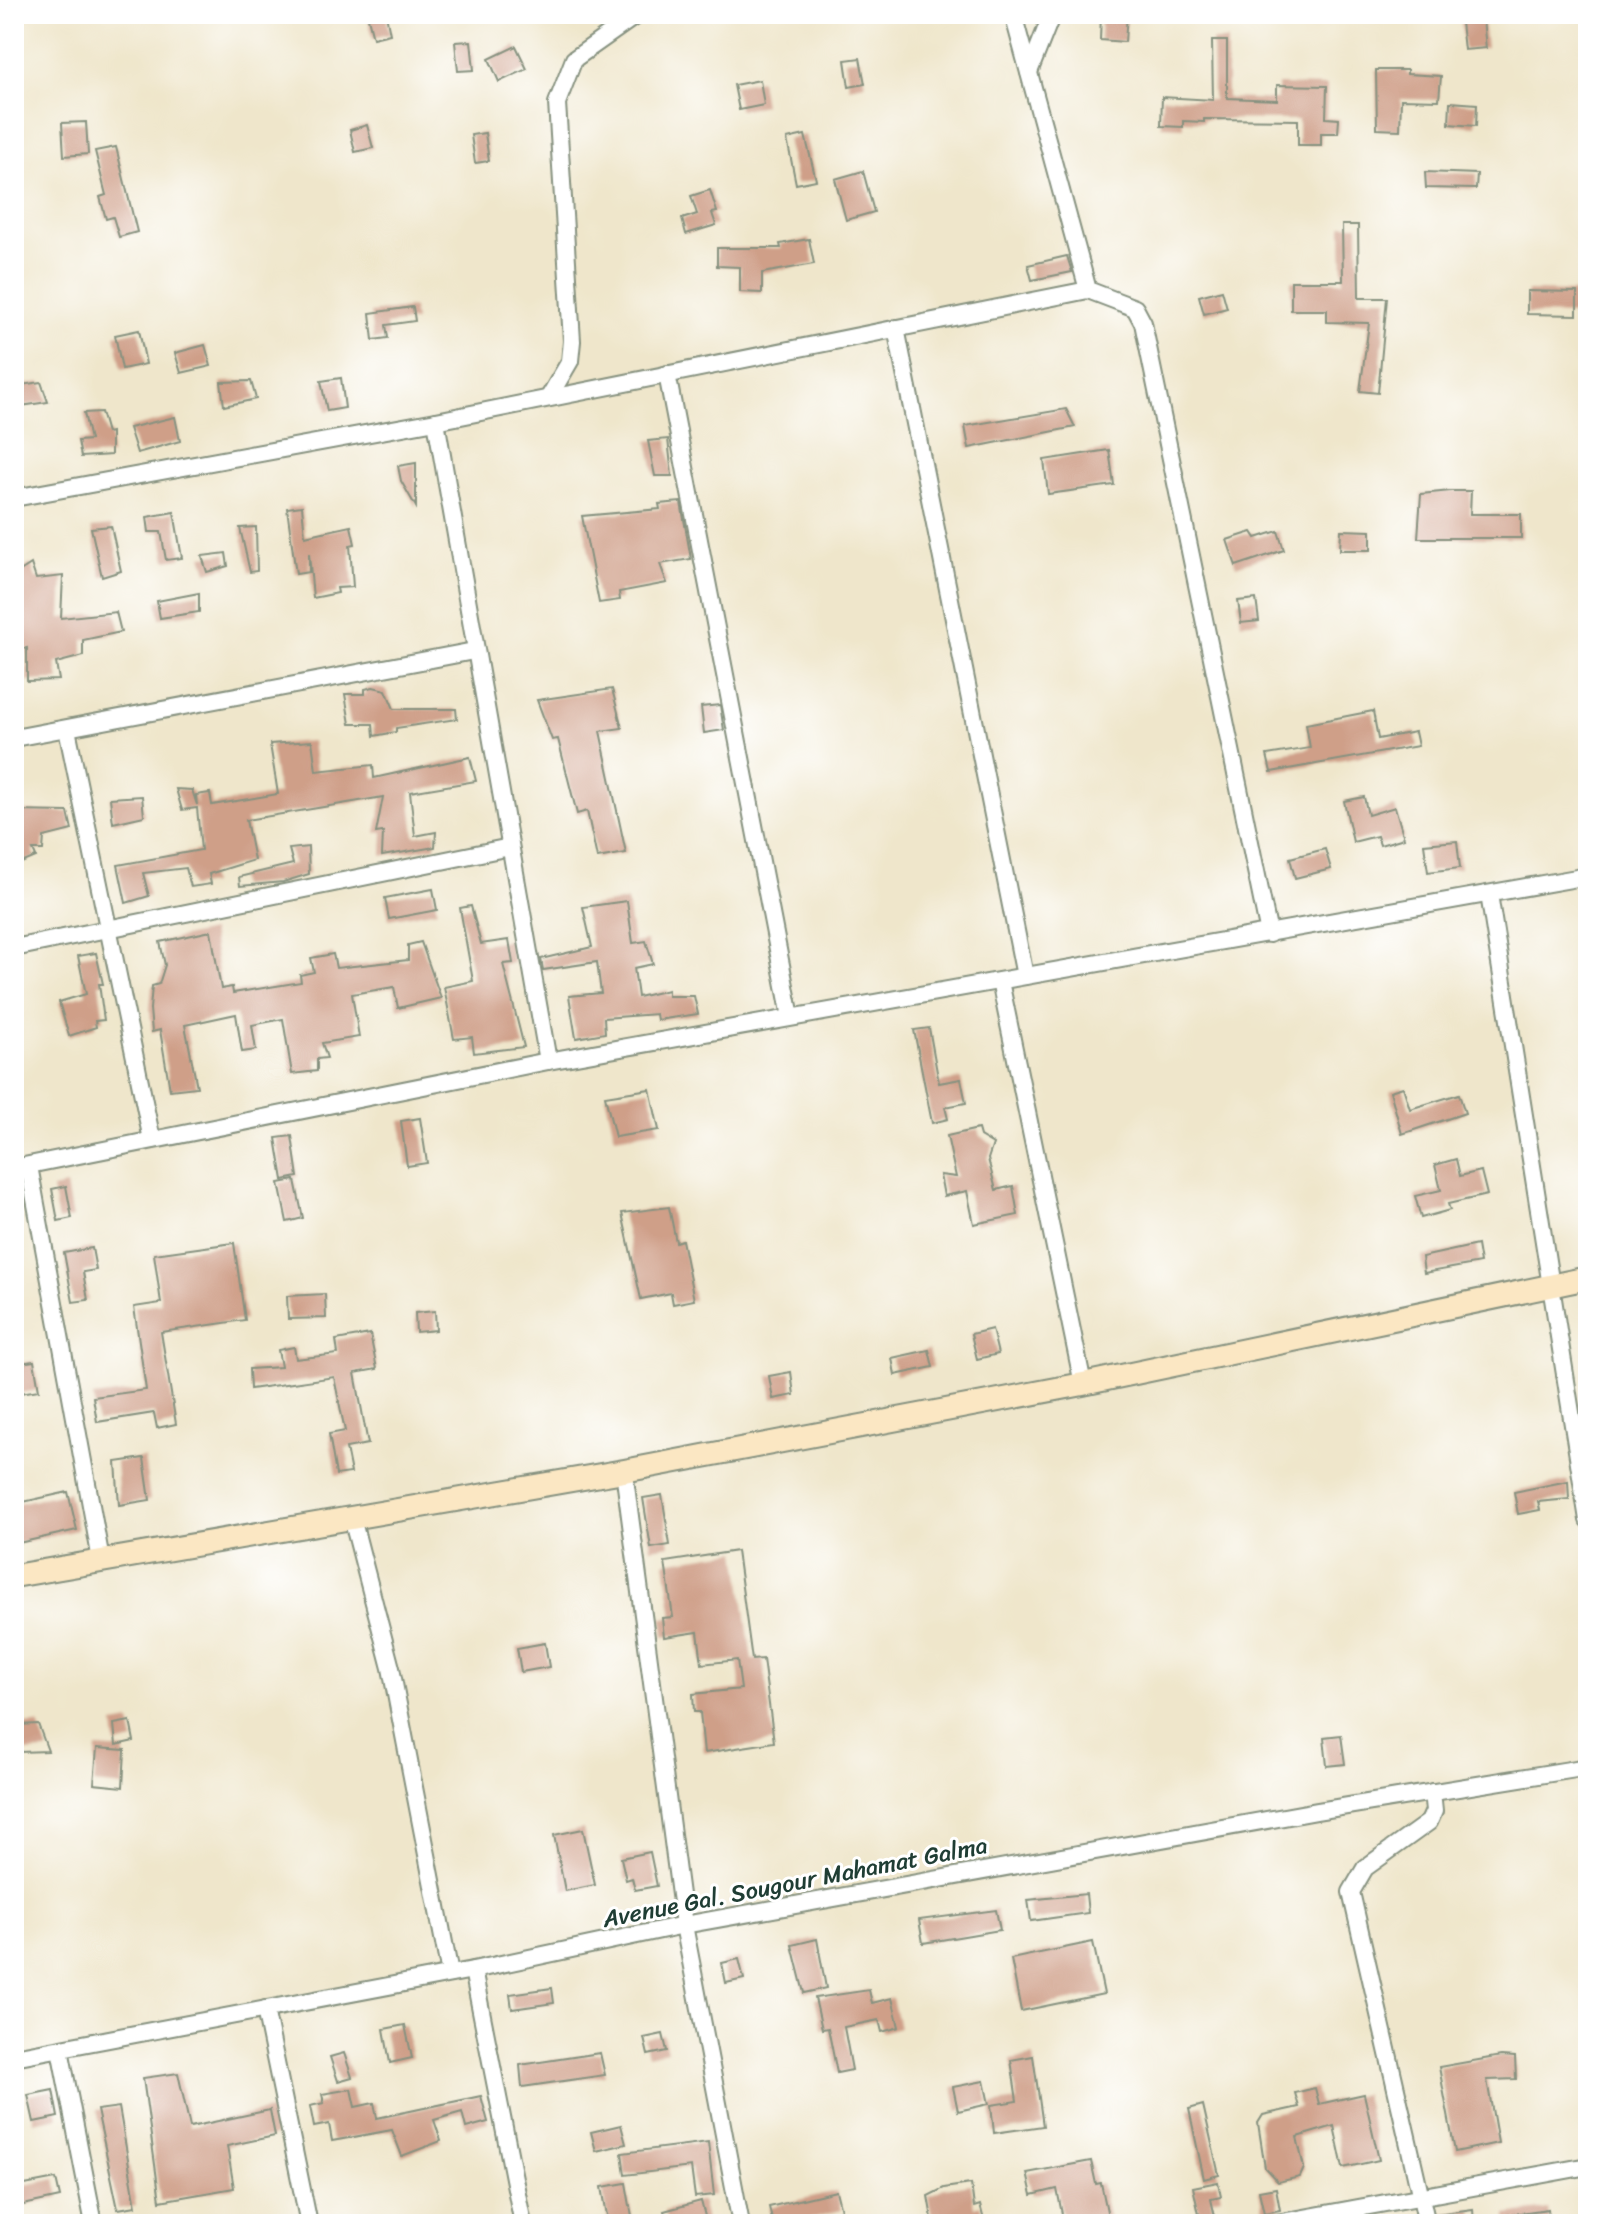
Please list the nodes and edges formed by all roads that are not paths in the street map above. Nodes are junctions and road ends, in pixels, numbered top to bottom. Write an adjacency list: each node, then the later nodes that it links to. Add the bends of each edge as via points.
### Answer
1 (638, 14): 8 (street, via 574,59 557,103 572,341 570,361)
2 (1013, 14): 4 (street)
3 (1052, 14): 4 (street)
4 (1029, 72): 5 (street)
5 (1088, 290): 6 (street); 18 (street, via 1135,308 1143,323)
6 (896, 328): 7 (street); 20 (street)
7 (667, 374): 8 (street); 22 (street)
8 (549, 397): 9 (street)
9 (436, 421): 10 (street); 11 (street)
10 (14, 498)
11 (474, 651): 12 (street); 14 (street)
12 (67, 729): 13 (street); 17 (street)
13 (14, 738)
14 (510, 847): 17 (street); 23 (street)
15 (1588, 876): 16 (street)
16 (1489, 894): 18 (street); 27 (street)
17 (111, 931): 19 (street); 24 (street)
18 (1269, 934): 20 (street)
19 (14, 948)
20 (1025, 976): 21 (street)
21 (1000, 981): 22 (street); 28 (street)
22 (791, 1017): 23 (street)
23 (548, 1061): 24 (street)
24 (152, 1140): 25 (street)
25 (22, 1167): 32 (street)
26 (1588, 1278): 27 (main road)
27 (1549, 1284): 28 (main road); 31 (street)
28 (1083, 1384): 29 (main road)
29 (624, 1471): 30 (main road); 36 (street)
30 (352, 1518): 32 (main road); 38 (street, via 391,1668)
31 (1588, 1520)
32 (101, 1560): 33 (main road)
33 (14, 1576)
34 (1588, 1767): 35 (street, Avenue Gal. Sougour Mahamat Galma)
35 (1432, 1792): 36 (street, Avenue Gal. Sougour Mahamat Galma); 43 (street, via 1429,1822 1365,1868 1351,1892)
36 (684, 1925): 37 (street, Avenue Gal. Sougour Mahamat Galma); 47 (street)
37 (473, 1970): 38 (street, Avenue Gal. Sougour Mahamat Galma); 46 (street)
38 (450, 1974): 39 (street, Avenue Gal. Sougour Mahamat Galma)
39 (265, 2009): 40 (street, Avenue Gal. Sougour Mahamat Galma); 45 (street)
40 (60, 2049): 41 (street, Avenue Gal. Sougour Mahamat Galma); 44 (street)
41 (14, 2057)
42 (1588, 2166): 43 (street)
43 (1422, 2196): 48 (street); 49 (street)
44 (94, 2224)
45 (309, 2224)
46 (523, 2224)
47 (741, 2224)
48 (1271, 2224)
49 (1427, 2224)

